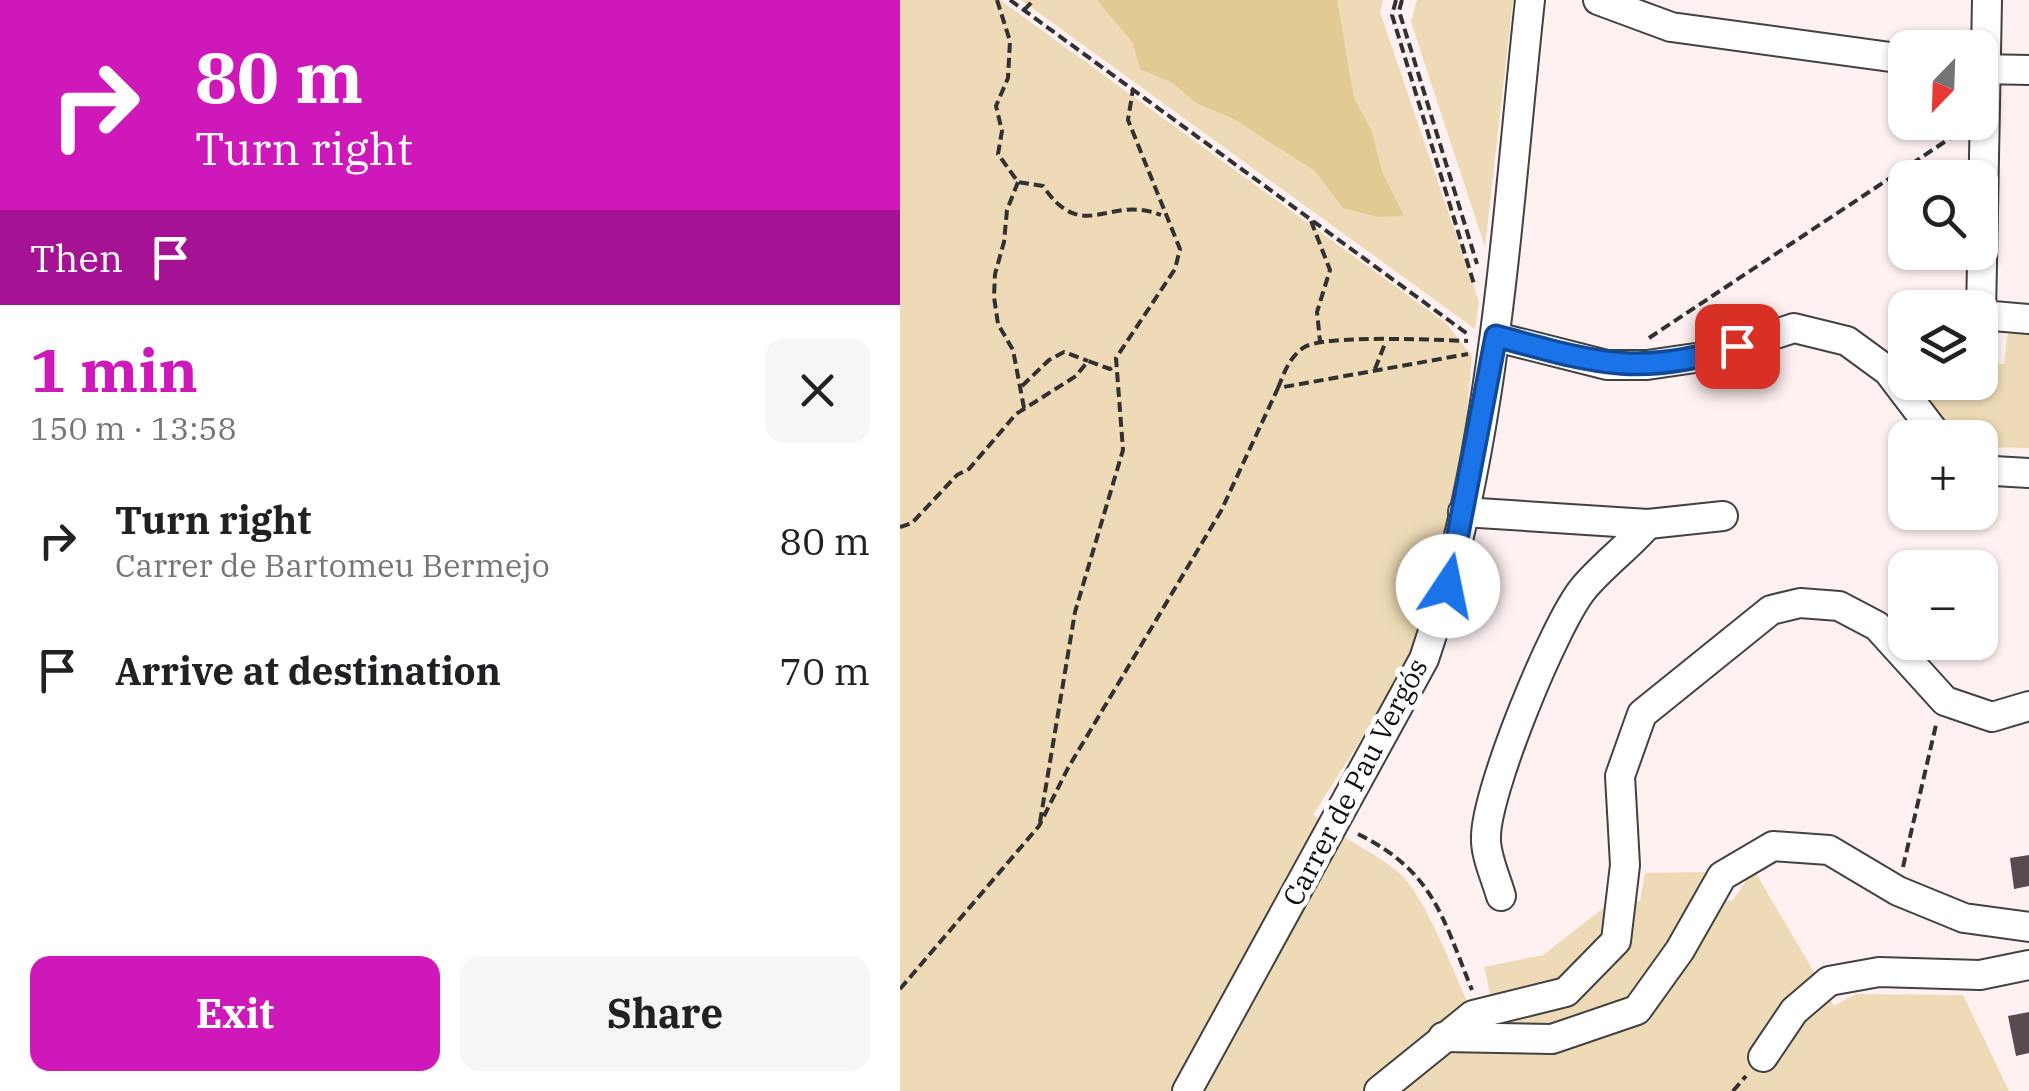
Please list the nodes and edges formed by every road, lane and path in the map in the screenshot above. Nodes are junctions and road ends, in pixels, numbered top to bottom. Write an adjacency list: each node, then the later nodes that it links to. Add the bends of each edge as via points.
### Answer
1 (997, 0): 16 (path, via 1010,41 1008,78 996,106 998,154)
2 (1010, 0): 8 (path)
3 (1034, 0): 8 (path)
4 (1399, 0): 19 (path); 21 (path, via 1392,15)
5 (1530, 0): 24 (street, Carrer de Pau Vergós)
6 (1598, 0): 10 (street, via 1671,27)
7 (1987, 0): 9 (street)
8 (1024, 10): 13 (path)
9 (1985, 30)
10 (1888, 57)
11 (1998, 69): 12 (street)
12 (2029, 70)
13 (1133, 89): 17 (path, via 1128,120); 18 (path)
14 (1947, 140): 29 (path)
15 (1982, 140): 20 (street)
16 (1018, 182): 17 (path, via 1043,186 1059,210 1074,216 1142,208); 31 (path, via 1007,210 994,298)
17 (1164, 216): 28 (path, via 1180,250 1175,269)
18 (1310, 218): 24 (path); 25 (path, via 1330,270 1317,312)
19 (1481, 279)
20 (1981, 290)
21 (1476, 293)
22 (1998, 316): 23 (street)
23 (2029, 319)
24 (1481, 339): 26 (path); 29 (street); 30 (path); 37 (street, Carrer de Pau Vergós)
25 (1320, 341): 26 (path); 32 (path, via 1305,345 1289,362)
26 (1386, 341): 30 (path)
27 (1088, 360): 28 (path, via 1110,369); 31 (path, via 1064,352); 33 (path, via 1076,376)
28 (1117, 365): 44 (path, via 1123,450 1075,612)
29 (1607, 365): 34 (street, via 1709,356 1794,328 1847,341 1888,372)
30 (1375, 370): 32 (path)
31 (1022, 386): 33 (path)
32 (1278, 388): 44 (path, via 1221,511)
33 (1024, 409): 40 (path, via 912,523)
34 (1925, 420)
35 (1998, 470): 36 (street)
36 (2029, 473)
37 (1463, 512): 39 (street); 43 (street, Carrer de Pau Vergós, via 1424,659)
38 (1723, 516): 39 (street)
39 (1648, 524): 46 (street, via 1583,590 1509,749 1485,840)
40 (900, 527)
41 (1942, 698): 42 (street, via 1992,718); 45 (path); 50 (street, via 1877,626 1839,606 1800,603 1771,610 1642,714 1620,776 1624,866 1616,941 1566,992)
42 (2029, 706)
43 (1334, 822): 50 (path, via 1390,850 1419,875); 53 (street, Carrer de Pau Vergós)
44 (1039, 826): 49 (path)
45 (1898, 891): 47 (street, via 1964,918); 51 (street, via 1829,850 1773,846 1722,876 1637,1010 1552,1039)
46 (1501, 896)
47 (2029, 927)
48 (2029, 965): 52 (street, via 1980,975 1879,972 1830,981 1794,1011)
49 (900, 990)
50 (1481, 1013): 51 (street)
51 (1443, 1038): 54 (street)
52 (1763, 1057)
53 (1187, 1091)
54 (1379, 1091)

